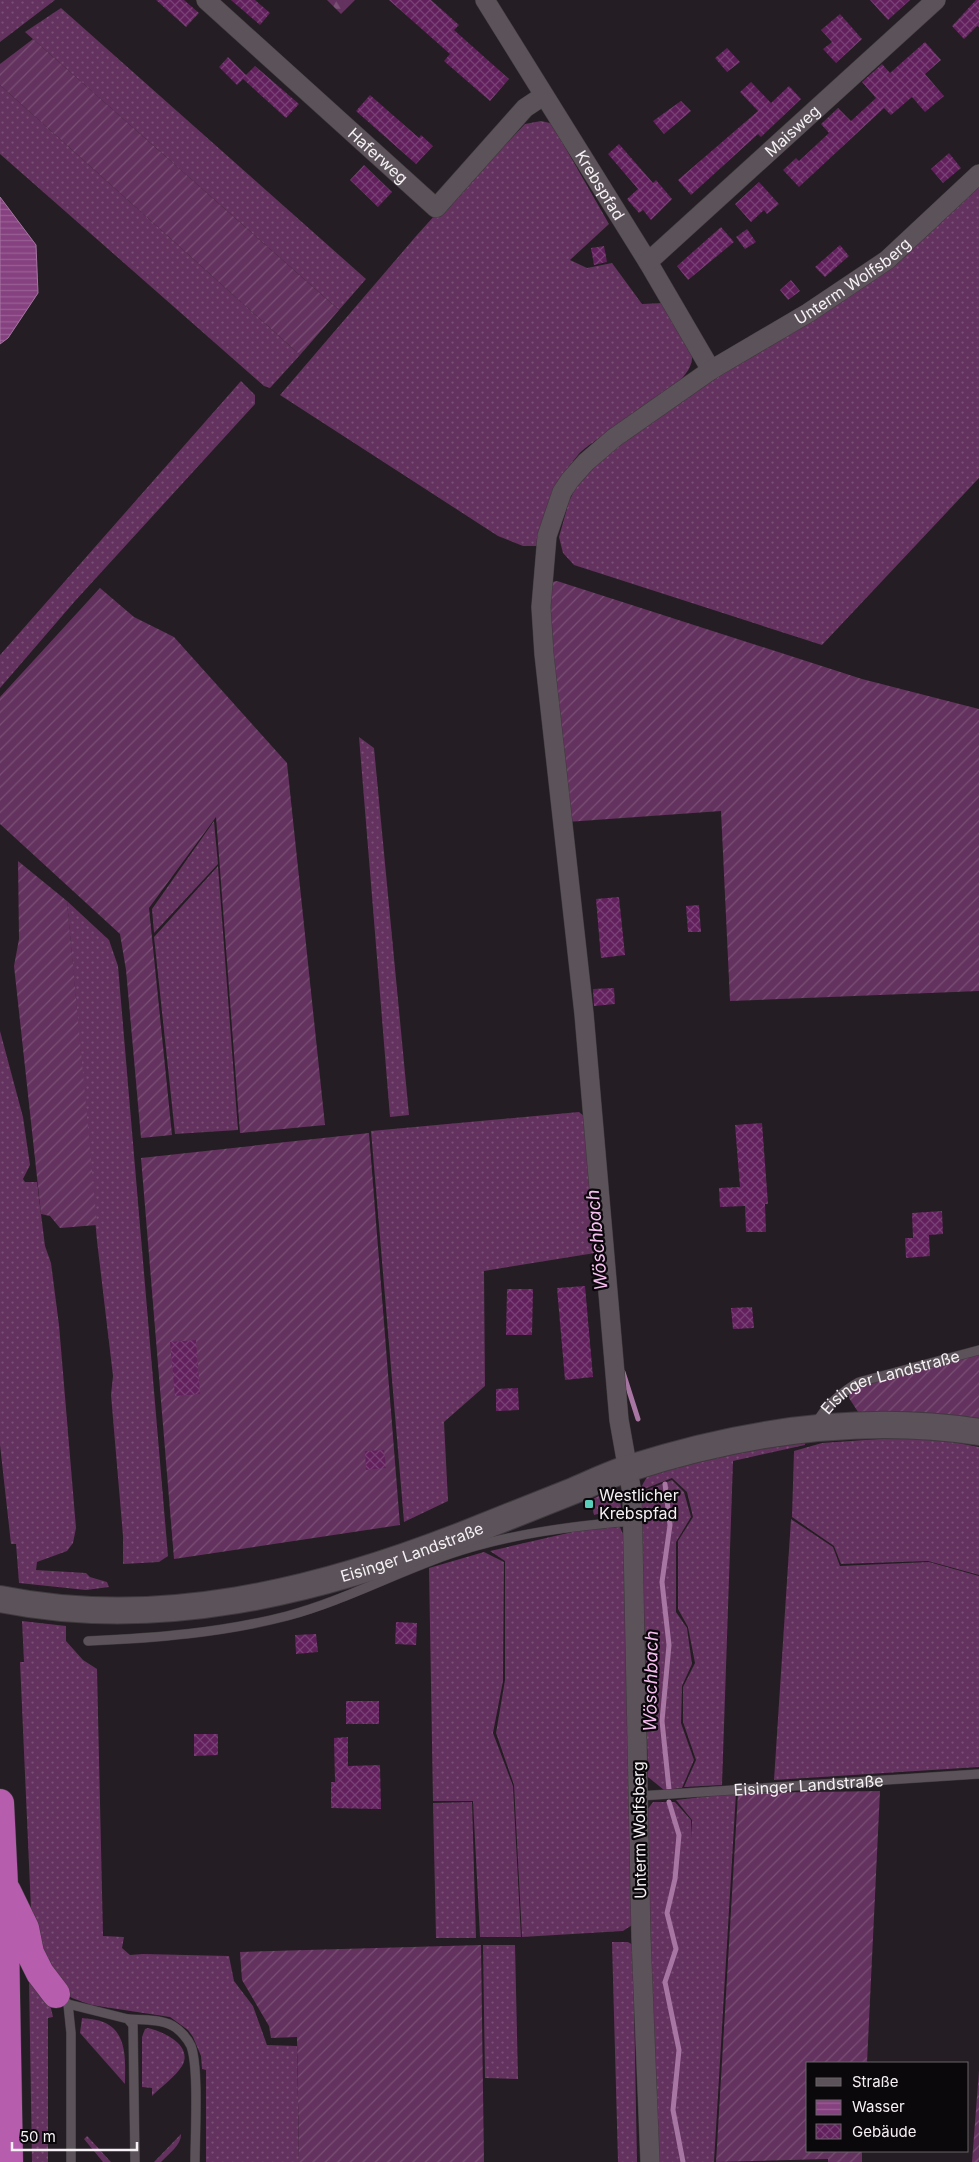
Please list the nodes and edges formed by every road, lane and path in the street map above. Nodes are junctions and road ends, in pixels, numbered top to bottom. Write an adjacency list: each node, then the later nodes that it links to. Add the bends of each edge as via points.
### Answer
1 (206, 0): 4 (street, Haferweg, via 436,208 525,108)
2 (485, 0): 4 (street, Krebspfad)
3 (936, 0): 6 (street, Maisweg)
4 (543, 96): 6 (street, Krebspfad)
5 (979, 174): 7 (street, Unterm Wolfsberg, via 886,260 808,313)
6 (648, 262): 7 (street, Krebspfad)
7 (711, 370): 11 (street, Unterm Wolfsberg, via 614,438 570,480 553,514 543,563 544,654 584,1014 619,1420)
8 (979, 1350): 9 (lane, Eisinger Landstraße, via 859,1382 829,1405)
9 (813, 1429): 10 (main road, Eisinger Landstraße, via 897,1424); 11 (main road, Eisinger Landstraße, via 710,1446)
10 (979, 1432)
11 (627, 1469): 12 (street, Unterm Wolfsberg, via 632,1492); 13 (main road, Eisinger Landstraße, via 409,1555 332,1580 268,1595 141,1610 51,1607)
12 (632, 1522): 14 (lane, Eisinger Landstraße, via 564,1527 451,1554 323,1605 256,1624 176,1637); 16 (street, Unterm Wolfsberg)
13 (0, 1599)
14 (88, 1641)
15 (979, 1774): 16 (lane, Eisinger Landstraße)
16 (638, 1796): 25 (street, Unterm Wolfsberg)
17 (0, 1803): 18 (highway)
18 (4, 1885): 19 (highway, via 25,1928 30,1953 40,1972); 21 (highway)
19 (62, 1999): 20 (lane); 22 (lane, via 71,2033)
20 (128, 2019): 23 (lane, via 135,2034); 24 (lane, via 174,2027 185,2036 191,2047)
21 (9, 2162)
22 (72, 2162)
23 (135, 2162)
24 (195, 2162)
25 (650, 2162)

